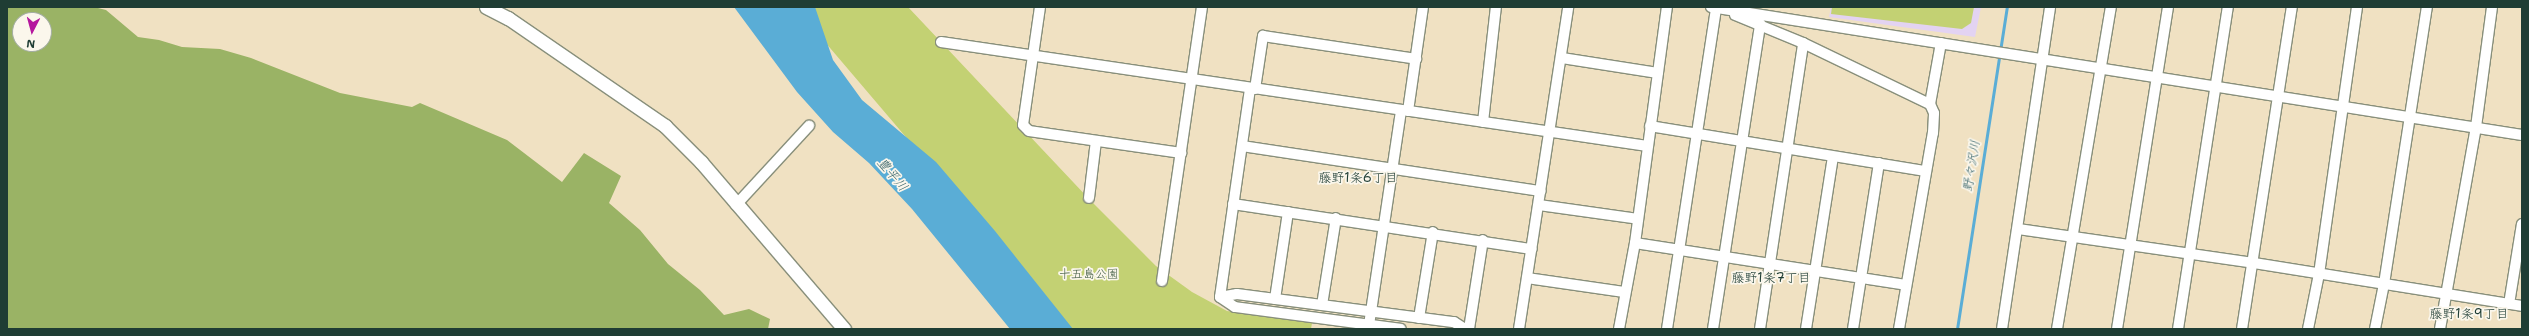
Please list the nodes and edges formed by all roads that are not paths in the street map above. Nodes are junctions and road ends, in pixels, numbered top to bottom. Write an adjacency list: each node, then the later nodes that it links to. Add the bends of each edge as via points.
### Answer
1 (486, 7): 56 (street, via 515,22 666,126 701,162)
2 (1040, 7): 21 (street)
3 (1202, 7): 28 (street)
4 (1423, 7): 22 (street)
5 (1496, 7): 36 (street)
6 (1568, 7): 23 (street)
7 (1667, 7): 26 (street)
8 (1714, 7): 17 (street); 20 (street); 41 (street)
9 (2050, 7): 24 (street)
10 (2111, 7): 25 (street)
11 (2168, 7): 27 (street)
12 (2228, 7): 29 (street)
13 (2292, 7): 31 (street)
14 (2357, 7): 33 (street)
15 (2428, 7): 35 (street)
16 (2492, 7): 39 (street)
17 (1760, 24): 19 (street); 44 (street)
18 (942, 42): 21 (street)
19 (1803, 43): 32 (street); 47 (street)
20 (1940, 43): 24 (street); 32 (street)
21 (1033, 55): 28 (street); 43 (street, via 1023,125 1029,131)
22 (1416, 58): 30 (street, via 1263,36); 34 (street)
23 (1562, 58): 26 (street); 40 (street)
24 (2043, 58): 25 (street); 63 (street)
25 (2102, 67): 27 (street); 65 (street)
26 (1658, 73): 38 (street)
27 (2158, 76): 29 (street); 68 (street)
28 (1191, 80): 30 (street); 48 (street)
29 (2216, 86): 31 (street); 71 (street)
30 (1252, 89): 34 (street); 45 (street)
31 (2278, 95): 33 (street); 73 (street)
32 (1930, 104): 52 (street, via 1934,120)
33 (2341, 106): 35 (street); 76 (street)
34 (1405, 110): 36 (street); 51 (street)
35 (2411, 117): 39 (street); 80 (street)
36 (1483, 122): 40 (street)
37 (809, 126): 56 (street)
38 (1650, 126): 41 (street); 46 (street)
39 (2476, 127): 42 (street); 83 (street)
40 (1549, 132): 46 (street); 53 (street)
41 (1698, 134): 44 (street); 70 (street)
42 (2522, 135)
43 (1096, 141): 48 (street); 54 (street)
44 (1742, 141): 47 (street); 72 (street)
45 (1242, 146): 51 (street); 55 (street)
46 (1647, 146): 60 (street)
47 (1787, 149): 49 (street); 74 (street)
48 (1181, 153): 79 (street)
49 (1833, 157): 50 (street); 75 (street)
50 (1879, 163): 52 (street); 78 (street)
51 (1392, 167): 53 (street); 62 (street)
52 (1925, 171): 81 (street)
53 (1541, 191): 57 (street)
54 (1089, 198)
55 (1233, 204): 58 (street); 84 (street)
56 (736, 205): 93 (street)
57 (1539, 205): 60 (street); 69 (street)
58 (1288, 212): 59 (street); 85 (street)
59 (1336, 218): 62 (street); 87 (street)
60 (1638, 219): 67 (street)
61 (2522, 224): 86 (street)
62 (1384, 225): 64 (street); 89 (street)
63 (2018, 229): 65 (street); 106 (street)
64 (1433, 232): 66 (street); 90 (street)
65 (2073, 237): 68 (street); 107 (street)
66 (1483, 240): 69 (street); 97 (street)
67 (1635, 243): 70 (street); 82 (street)
68 (2131, 246): 71 (street); 108 (street)
69 (1532, 249): 77 (street)
70 (1680, 250): 72 (street); 100 (street)
71 (2190, 255): 73 (street); 109 (street)
72 (1724, 256): 74 (street); 101 (street)
73 (2254, 263): 76 (street); 110 (street)
74 (1770, 264): 75 (street); 102 (street)
75 (1814, 271): 78 (street); 103 (street)
76 (2319, 274): 80 (street); 111 (street)
77 (1527, 278): 82 (street); 98 (street)
78 (1861, 278): 81 (street); 104 (street)
79 (1162, 281)
80 (2384, 284): 83 (street); 112 (street)
81 (1906, 285): 105 (street)
82 (1624, 292): 99 (street)
83 (2446, 294): 86 (street); 113 (street)
84 (1220, 297): 85 (street, via 1237,294); 91 (street, via 1235,307)
85 (1275, 299): 87 (street)
86 (2509, 304): 88 (street)
87 (1322, 305): 89 (street)
88 (2522, 306)
89 (1371, 311): 90 (street); 92 (street)
90 (1419, 318): 96 (street, via 1454,322)
91 (1320, 319): 92 (street); 94 (street)
92 (1369, 325): 95 (street)
93 (844, 329)
94 (1318, 329)
95 (1401, 329)
96 (1465, 329)
97 (1469, 329)
98 (1519, 329)
99 (1619, 329)
100 (1667, 329)
101 (1713, 329)
102 (1760, 329)
103 (1806, 329)
104 (1853, 329)
105 (1899, 329)
106 (2002, 329)
107 (2058, 329)
108 (2117, 329)
109 (2178, 329)
110 (2242, 329)
111 (2308, 329)
112 (2375, 329)
113 (2440, 329)

